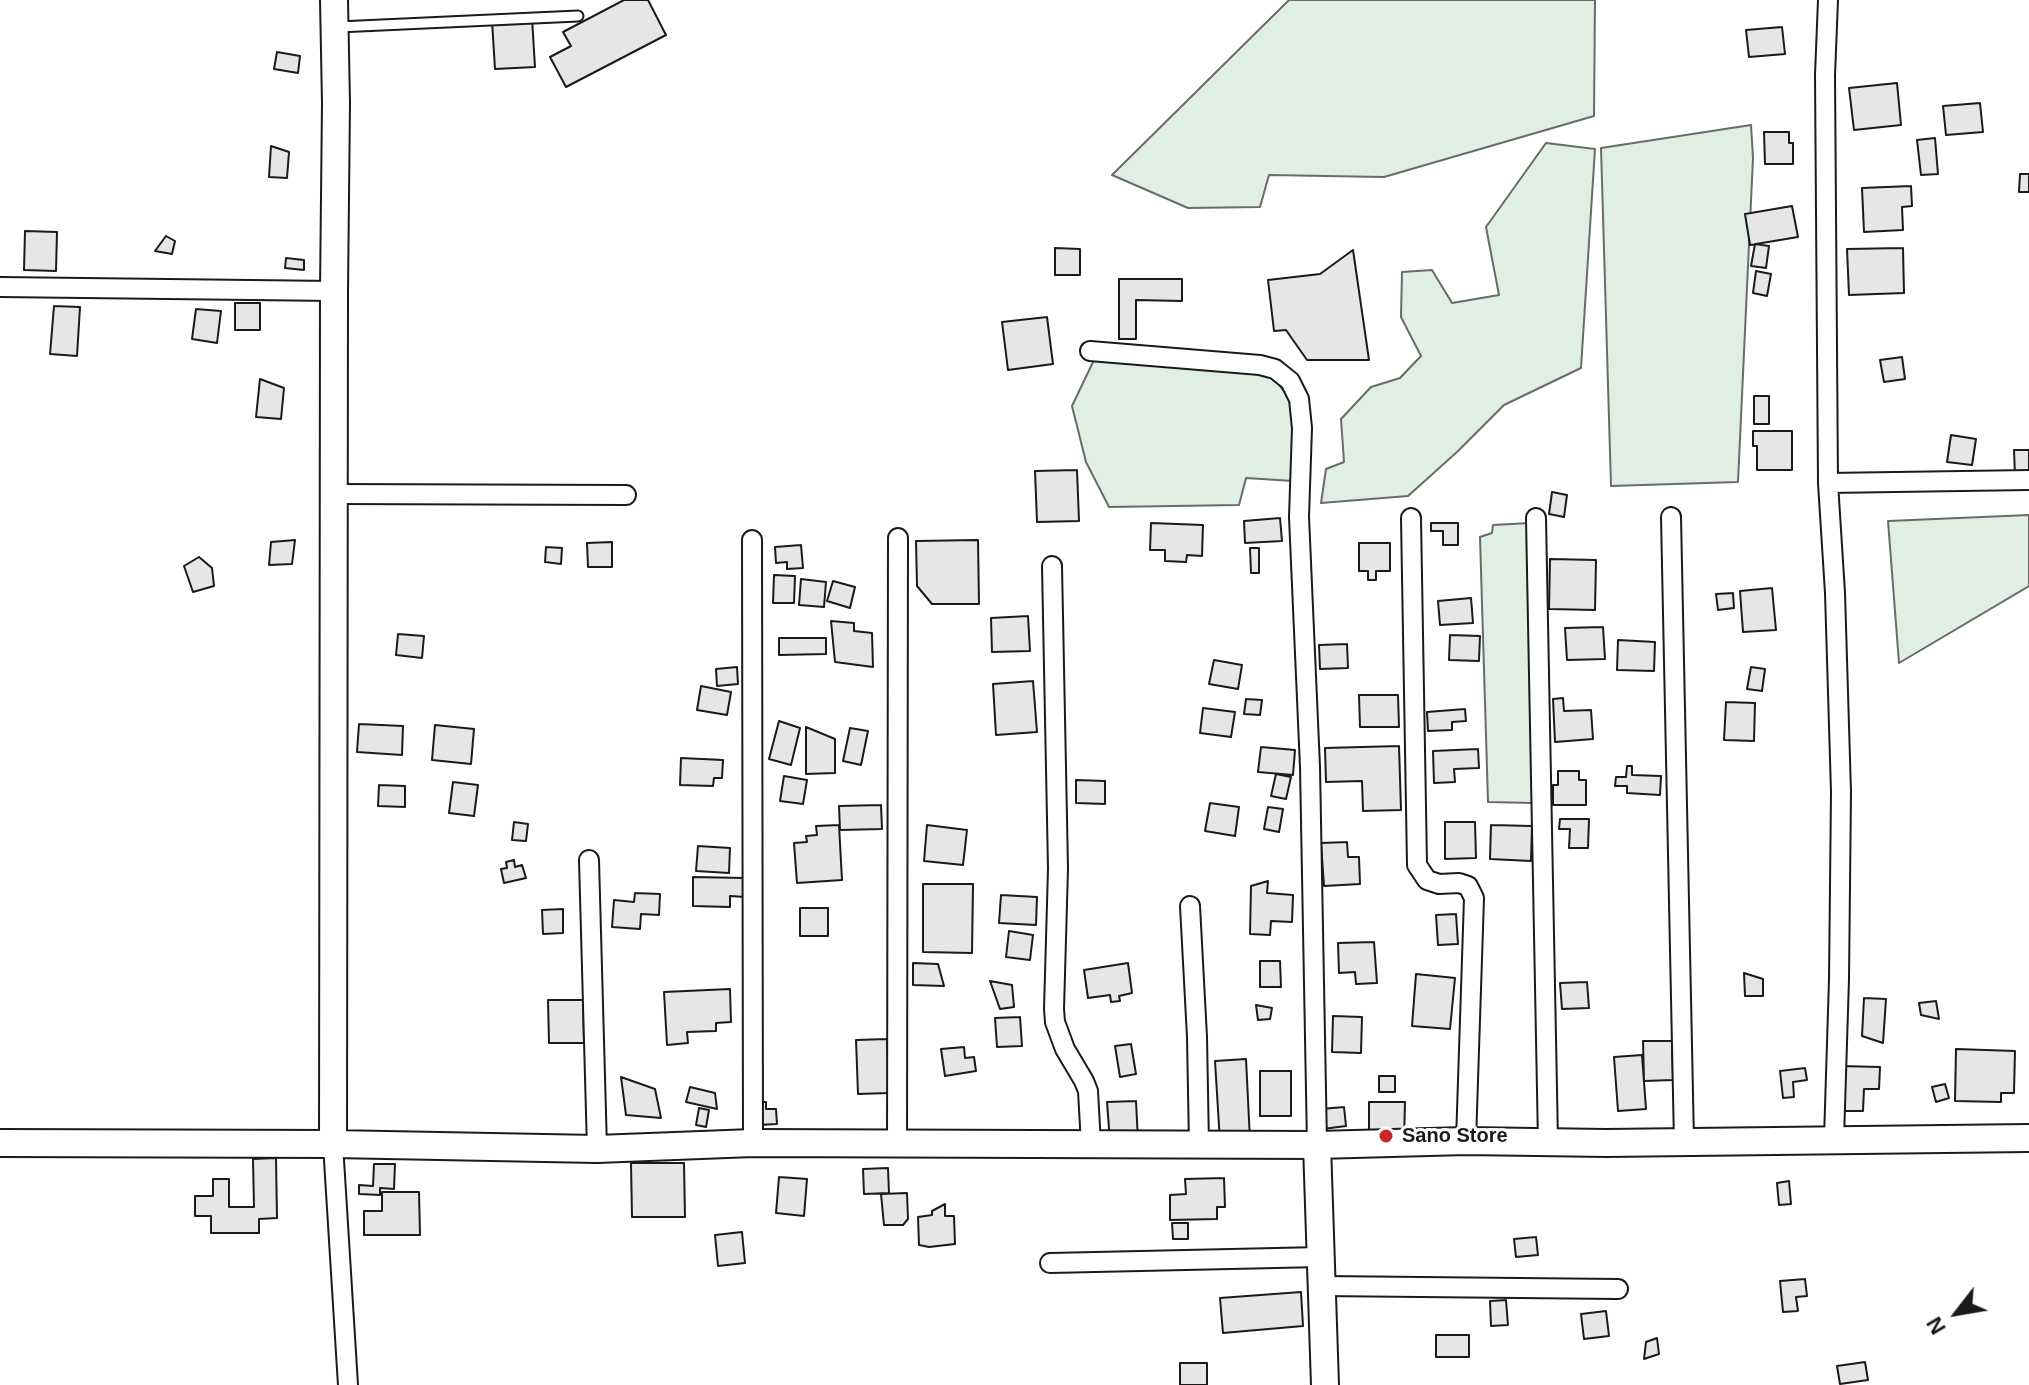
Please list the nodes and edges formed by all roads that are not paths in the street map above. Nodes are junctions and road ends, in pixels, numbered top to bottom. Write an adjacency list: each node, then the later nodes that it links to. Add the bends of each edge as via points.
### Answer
1 (334, 0): 4 (street)
2 (1828, 0): 9 (street)
3 (578, 16): 4 (lane)
4 (335, 27): 6 (street)
5 (0, 287): 6 (street)
6 (334, 291): 10 (street)
7 (1090, 351): 31 (street, via 1260,365 1290,381 1299,399)
8 (2029, 480): 9 (street)
9 (1828, 483): 21 (street, via 1841,792)
10 (334, 494): 11 (street); 27 (street)
11 (626, 495)
12 (1671, 517): 24 (street)
13 (1411, 518): 22 (street, via 1417,865 1427,880 1468,886 1474,898)
14 (1536, 518): 23 (street)
15 (898, 538): 28 (street)
16 (752, 540): 26 (street)
17 (1052, 566): 29 (street, via 1058,869 1055,1022 1088,1091)
18 (589, 860): 32 (street)
19 (1190, 906): 30 (street)
20 (2029, 1138): 21 (street)
21 (1834, 1139): 24 (street)
22 (1466, 1141): 23 (street); 31 (street)
23 (1548, 1142): 24 (street)
24 (1684, 1142)
25 (0, 1143): 27 (street)
26 (753, 1143): 28 (street); 32 (street)
27 (333, 1144): 32 (street); 37 (street)
28 (897, 1145): 29 (street)
29 (1091, 1145): 30 (street)
30 (1199, 1145): 31 (street)
31 (1317, 1145): 33 (street)
32 (597, 1149)
33 (1321, 1257): 34 (street); 35 (street)
34 (1050, 1263)
35 (1322, 1286): 36 (street); 38 (street)
36 (1618, 1289)
37 (348, 1385)
38 (1325, 1385)

